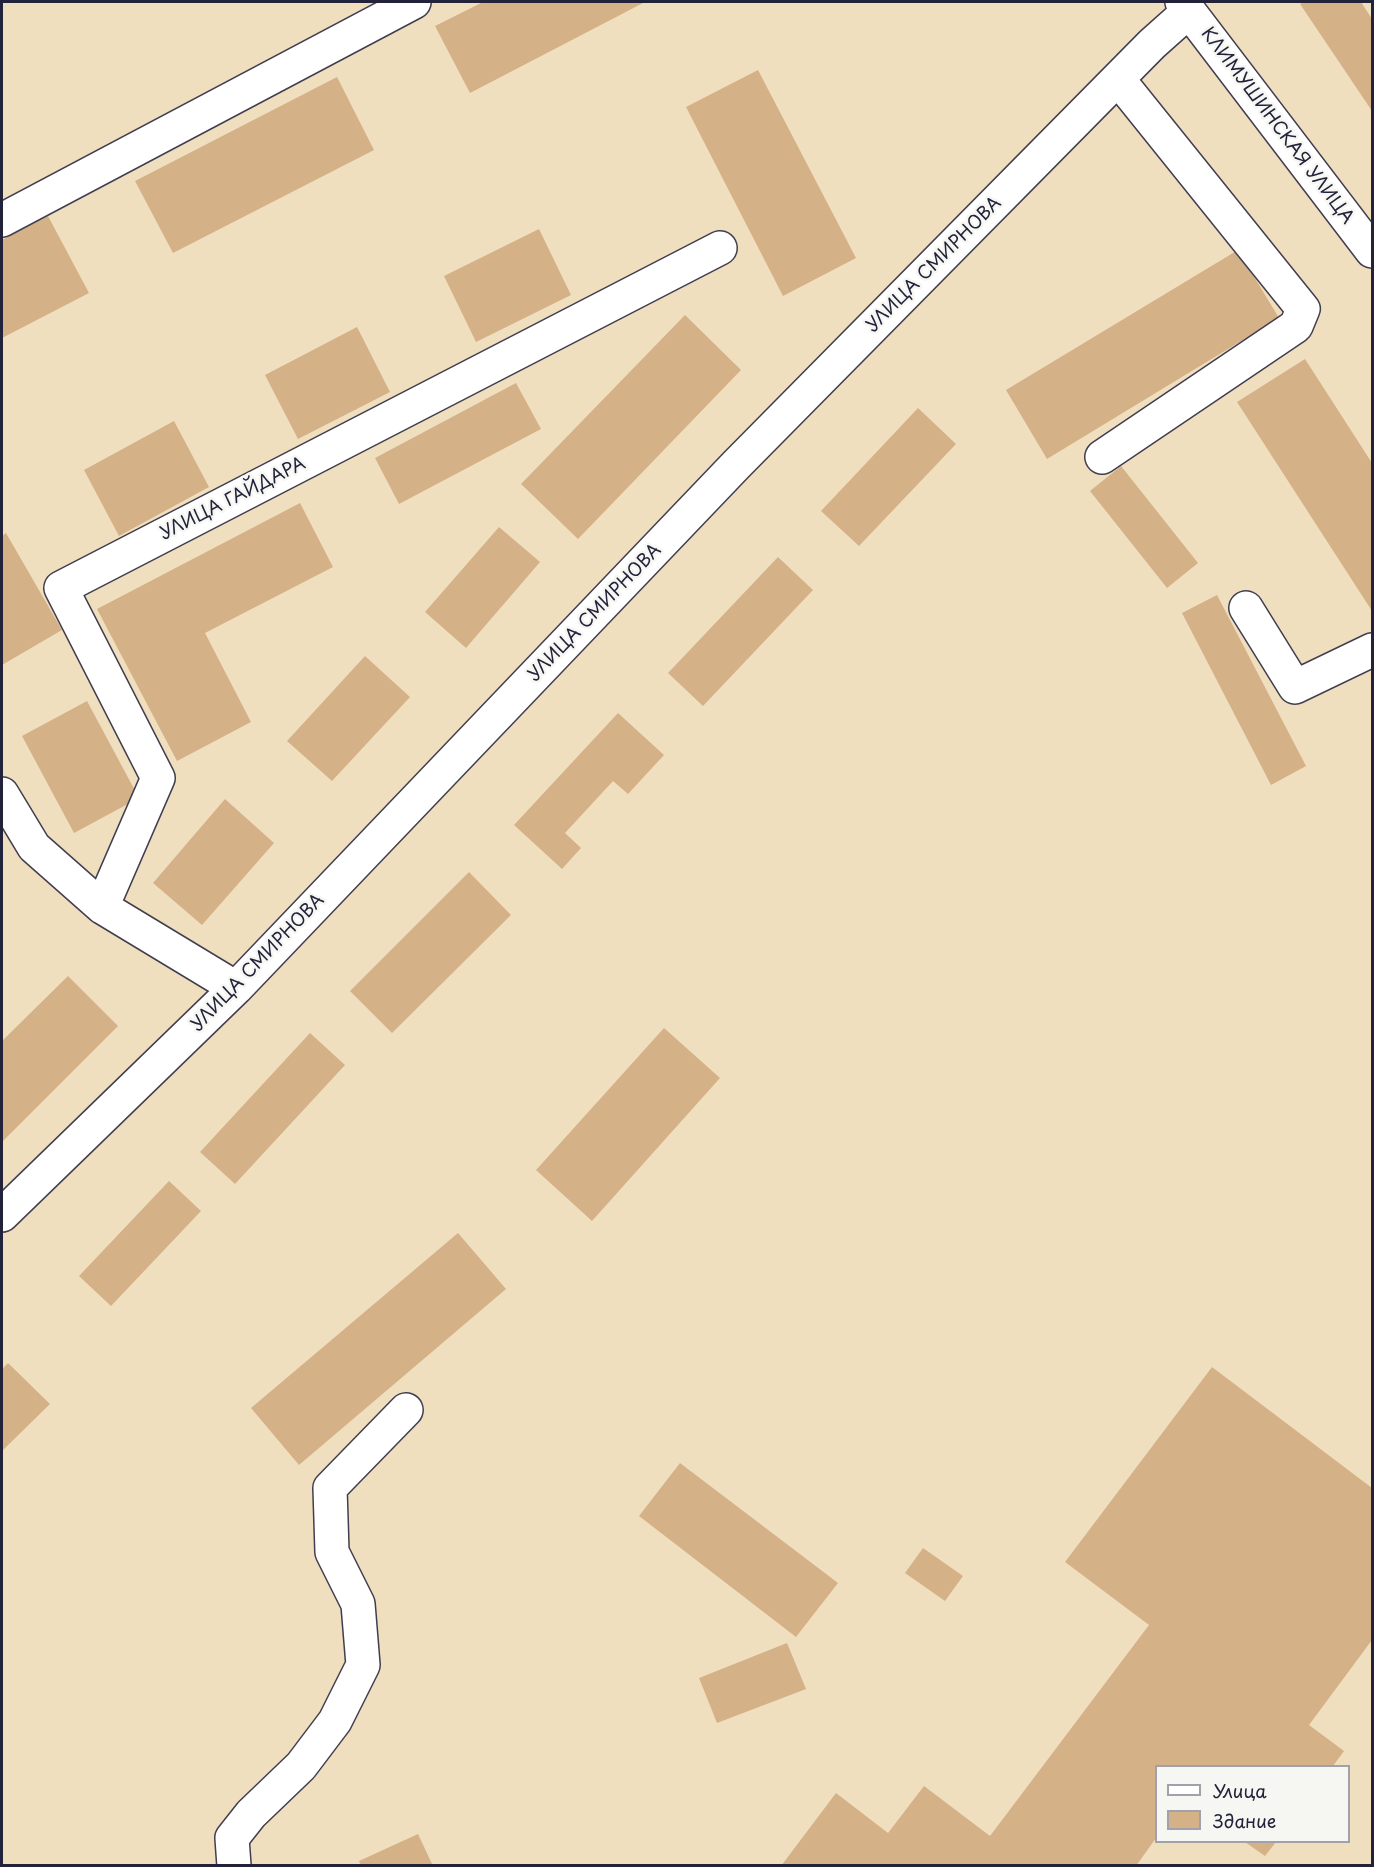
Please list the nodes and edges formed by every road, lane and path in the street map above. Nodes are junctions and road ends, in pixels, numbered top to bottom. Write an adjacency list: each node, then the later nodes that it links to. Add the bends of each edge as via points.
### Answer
1 (414, 2): 4 (street)
2 (1186, 6): 3 (street, УЛИЦА СМИРНОВА); 6 (street, КЛИМУШИНСКАЯ УЛИЦА)
3 (1118, 79): 7 (street, via 1303,309 1296,326); 12 (street, УЛИЦА СМИРНОВА, via 736,465)
4 (2, 220)
5 (720, 248): 11 (street, УЛИЦА ГАЙДАРА, via 61,588 158,778)
6 (1372, 251)
7 (1102, 457)
8 (1246, 608): 9 (street, via 1295,687)
9 (1372, 650)
10 (2, 794): 11 (street, via 34,847)
11 (102, 907): 12 (street)
12 (236, 988): 13 (street, УЛИЦА СМИРНОВА)
13 (2, 1215)
14 (406, 1410): 15 (street, via 330,1488 332,1552 358,1604 363,1665 335,1721 301,1766 232,1838)
15 (234, 1866)

